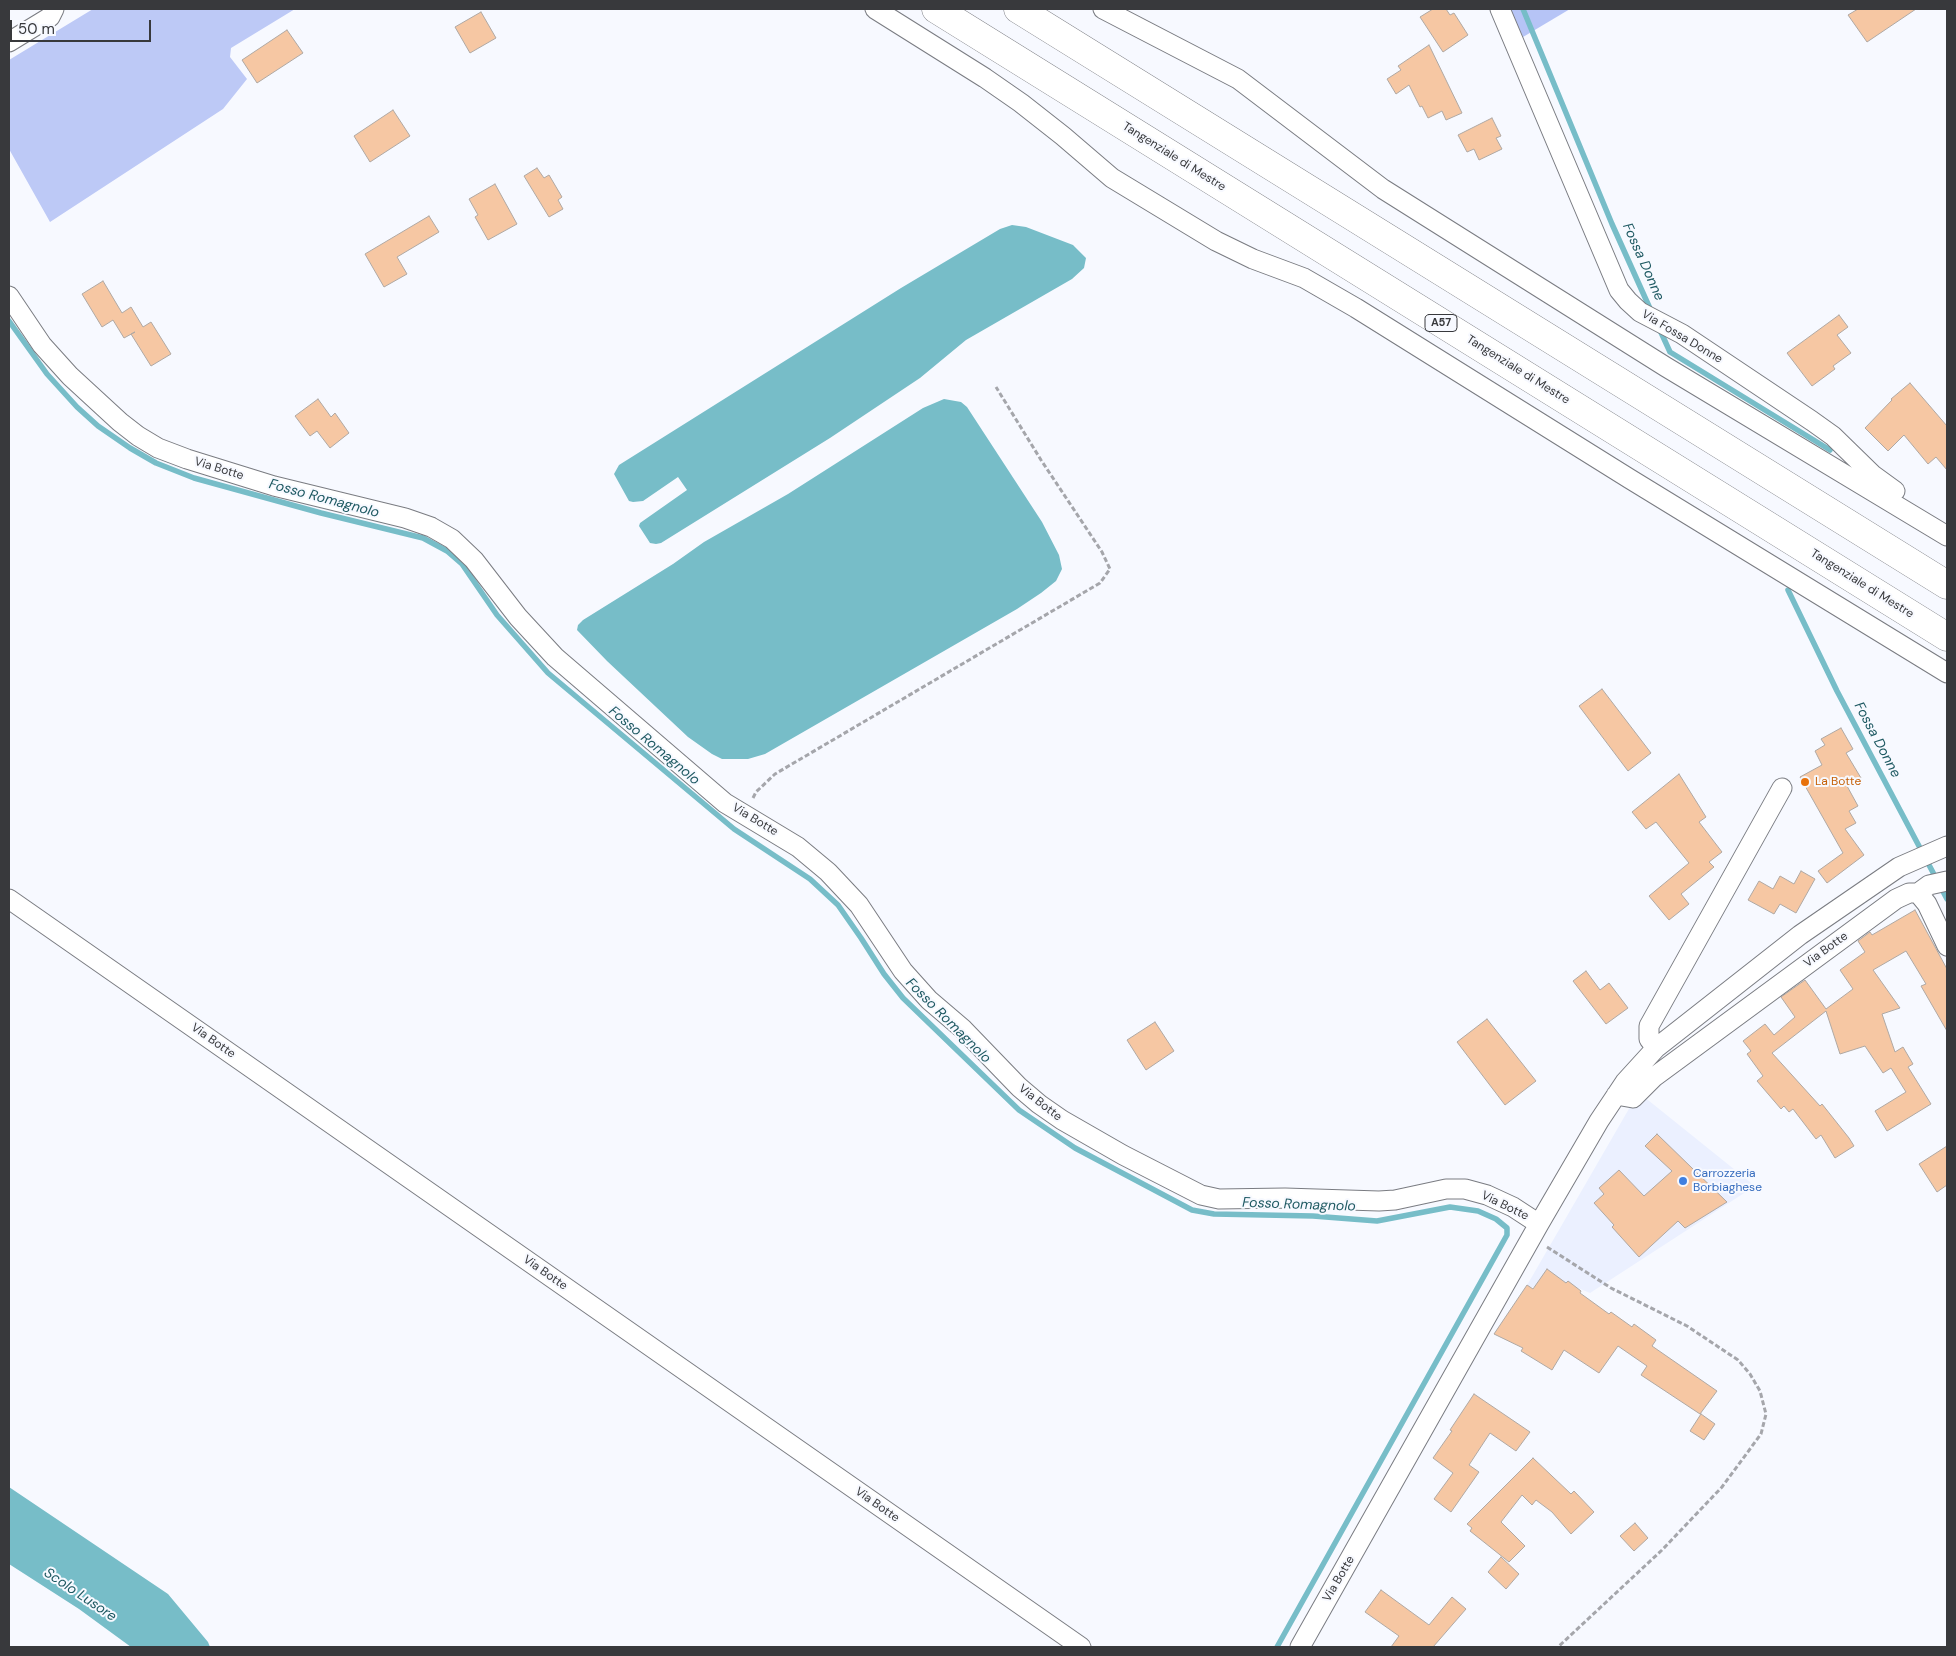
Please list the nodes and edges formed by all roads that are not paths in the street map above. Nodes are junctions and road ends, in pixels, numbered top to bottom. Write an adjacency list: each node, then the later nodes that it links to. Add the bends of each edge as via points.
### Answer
1 (54, 9): 7 (street, via 50,17)
2 (875, 9): 13 (street, via 986,78 1112,178 1216,241 1304,278 1356,308)
3 (936, 9): 12 (highway, Tangenziale di Mestre / A57)
4 (1018, 9): 11 (highway)
5 (1103, 9): 10 (street, via 1238,80 1383,189 1666,367)
6 (1500, 9): 9 (street, Via Fossa Donne, via 1619,290 1628,301 1640,312 1682,334 1833,436 1873,475)
7 (9, 42)
8 (9, 296): 22 (street, Via Botte, via 42,344 70,376 120,422 158,448 274,486 405,518 432,527 452,539 474,560 555,658 726,803 798,847 828,872 859,905 903,971 929,1000 1019,1087 1062,1120 1123,1156 1201,1195 1219,1199 1379,1201 1446,1189 1465,1190 1487,1195 1513,1207)
9 (1947, 521)
10 (1947, 536)
11 (1947, 585)
12 (1947, 636)
13 (1947, 673)
14 (1782, 788): 20 (street, via 1649,1026 1649,1039)
15 (1940, 848): 20 (street, Via Botte, via 1899,867 1858,893)
16 (1947, 881): 17 (street, Via Botte)
17 (1923, 889): 19 (street); 21 (street, Via Botte, via 1896,898 1654,1076 1633,1098)
18 (9, 899): 23 (street, Via Botte)
19 (1947, 946)
20 (1656, 1048): 21 (street, Via Botte)
21 (1616, 1095): 22 (street, Via Botte)
22 (1536, 1230): 24 (street, Via Botte)
23 (1081, 1647)
24 (1300, 1647)

